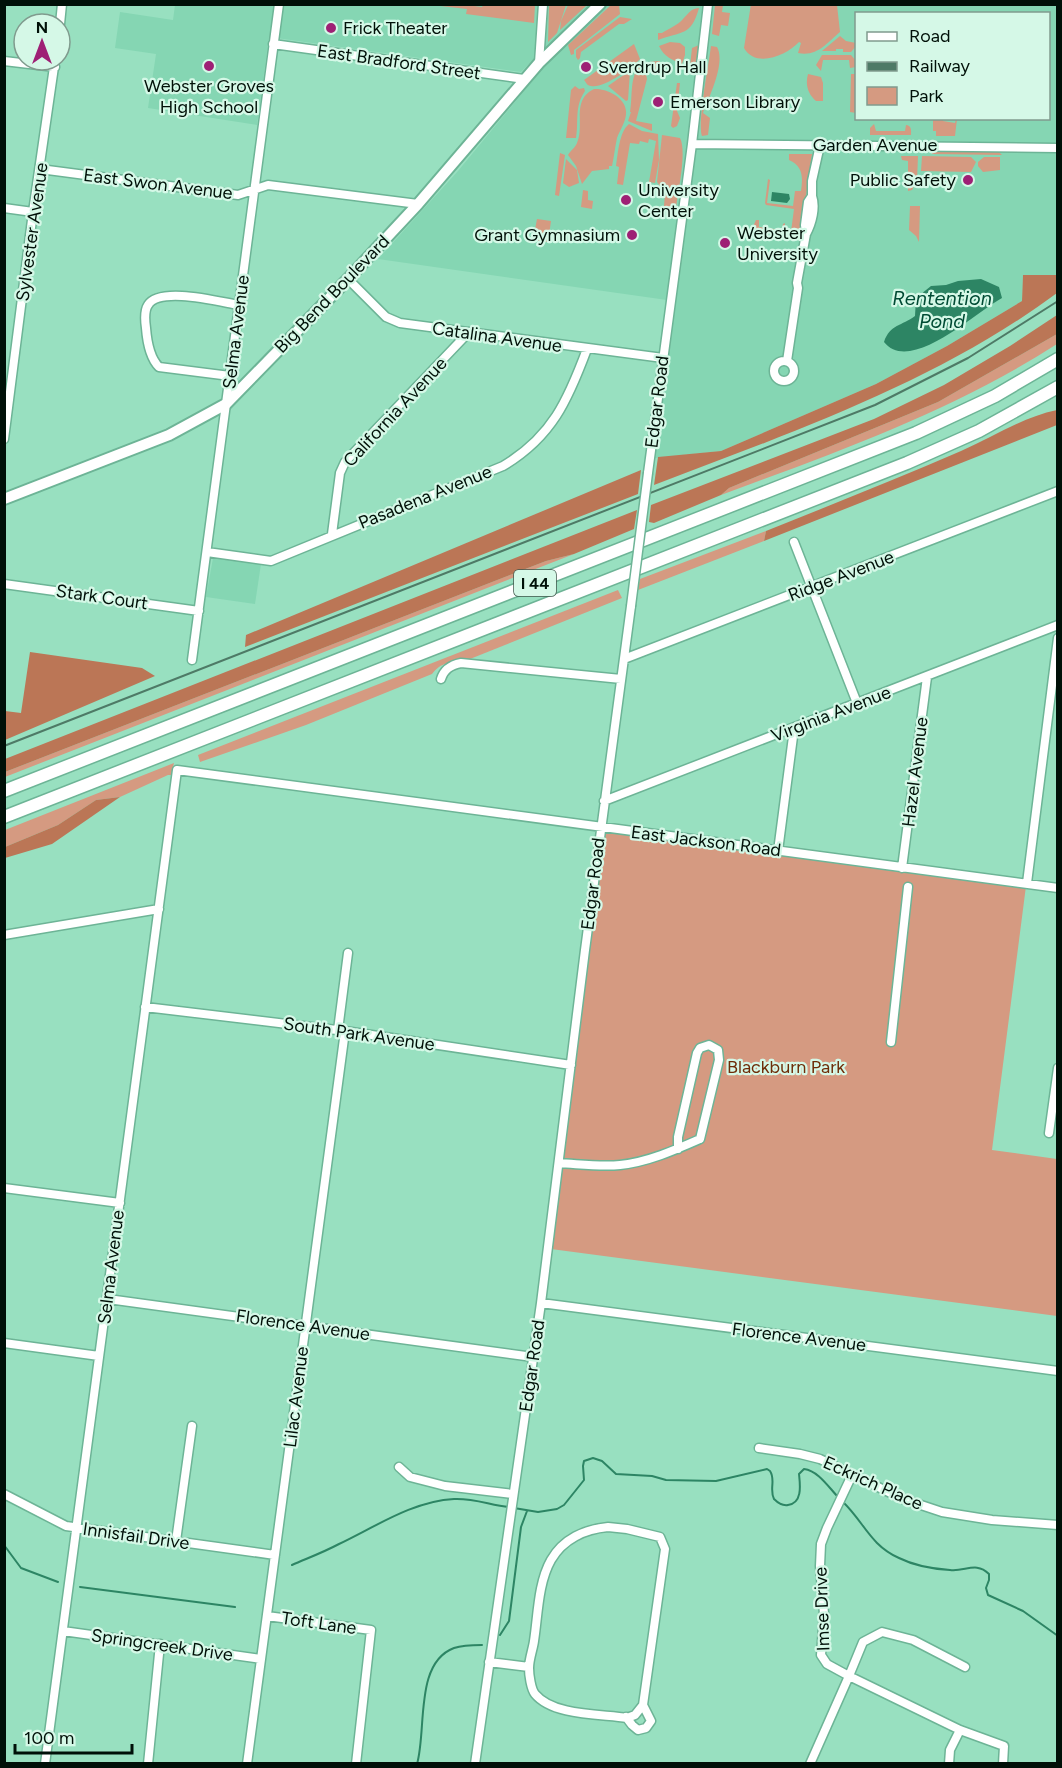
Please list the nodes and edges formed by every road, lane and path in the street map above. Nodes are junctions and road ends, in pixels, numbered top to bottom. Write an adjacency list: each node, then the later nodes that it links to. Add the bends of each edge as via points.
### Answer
1 (279, 4): 5 (street, Selma Avenue)
2 (543, 4): 6 (street)
3 (600, 4): 6 (main road, Big Bend Boulevard)
4 (708, 4): 9 (street, Edgar Road)
5 (273, 44): 8 (street, East Bradford Street); 13 (street, Selma Avenue)
6 (539, 63): 8 (main road, Big Bend Boulevard)
7 (54, 72): 12 (street, Sylvester Avenue)
8 (524, 79): 14 (main road, Big Bend Boulevard)
9 (692, 144): 11 (street, Garden Avenue); 21 (street, Edgar Road)
10 (1058, 148): 11 (street, Garden Avenue)
11 (819, 149): 23 (street)
12 (40, 169): 13 (street, East Swon Avenue, via 238,195); 16 (street, Sylvester Avenue)
13 (255, 189): 14 (street, East Swon Avenue, via 267,185); 18 (street, Selma Avenue)
14 (418, 204): 17 (main road, Big Bend Boulevard)
15 (4, 208): 16 (street)
16 (33, 212): 27 (street, Sylvester Avenue)
17 (348, 279): 19 (street, Catalina Avenue, via 393,321); 26 (main road, Big Bend Boulevard)
18 (239, 305): 24 (street, Selma Avenue); 24 (street, via 164,296 151,301 145,315 151,353 159,367)
19 (469, 332): 20 (street, Catalina Avenue); 31 (street, California Avenue, via 345,462)
20 (587, 349): 21 (street, Catalina Avenue); 31 (street, Pasadena Avenue, via 560,413 521,455 503,466)
21 (663, 358): 39 (street, Edgar Road, bridge)
22 (1058, 359): 47 (highway, I 44, via 995,396 916,433)
23 (787, 361)
24 (231, 376): 26 (street, Selma Avenue)
25 (1058, 387): 49 (highway, I 44, via 979,431 907,463)
26 (226, 404): 30 (main road, Big Bend Boulevard, via 169,435); 33 (street, Selma Avenue)
27 (7, 406): 28 (street, Sylvester Avenue)
28 (4, 439)
29 (1058, 491): 35 (street, Ridge Avenue)
30 (4, 499)
31 (332, 534): 33 (street, Pasadena Avenue, via 271,561)
32 (794, 542): 35 (street)
33 (207, 552): 36 (street, Selma Avenue)
34 (4, 584): 36 (street, Stark Court)
35 (812, 587): 39 (street, Ridge Avenue); 44 (street)
36 (199, 610): 40 (street, Selma Avenue)
37 (1058, 625): 41 (street, Virginia Avenue)
38 (1058, 638): 53 (street)
39 (624, 659): 43 (street, Edgar Road)
40 (192, 660)
41 (927, 677): 44 (street, Virginia Avenue); 52 (street, Hazel Avenue)
42 (441, 679): 43 (street, via 443,672 461,663)
43 (621, 679): 48 (street, Edgar Road)
44 (857, 703): 45 (street, Virginia Avenue)
45 (794, 729): 48 (street, Virginia Avenue); 51 (street)
46 (177, 770): 50 (street, East Jackson Road); 56 (street, Selma Avenue)
47 (4, 790)
48 (604, 801): 50 (street, Edgar Road)
49 (4, 817)
50 (600, 828): 51 (street, East Jackson Road); 62 (street, Edgar Road)
51 (778, 851): 52 (street, East Jackson Road)
52 (902, 868): 53 (street, East Jackson Road)
53 (1027, 884): 55 (street, East Jackson Road)
54 (909, 887): 61 (street)
55 (1058, 888)
56 (159, 909): 57 (street); 59 (street, Selma Avenue)
57 (4, 935)
58 (348, 953): 60 (street, Lilac Avenue)
59 (145, 1007): 60 (street, South Park Avenue); 68 (street, Selma Avenue)
60 (341, 1030): 62 (street, South Park Avenue); 71 (street, Lilac Avenue)
61 (891, 1042)
62 (571, 1065): 66 (street, Edgar Road)
63 (1058, 1068): 64 (street)
64 (1049, 1133)
65 (678, 1149): 65 (street, via 700,1139 719,1060 718,1050 709,1045 697,1053); 66 (street, via 619,1165)
66 (559, 1164): 70 (street, Edgar Road)
67 (4, 1188): 68 (street)
68 (120, 1203): 69 (street, Selma Avenue)
69 (108, 1299): 71 (street, Florence Avenue); 73 (street, Selma Avenue)
70 (541, 1303): 74 (street, Edgar Road); 75 (street, Florence Avenue)
71 (305, 1326): 74 (street, Florence Avenue); 85 (street, Lilac Avenue)
72 (4, 1343): 73 (street)
73 (99, 1356): 83 (street, Selma Avenue)
74 (534, 1357): 81 (street, Edgar Road)
75 (1058, 1371)
76 (192, 1426): 84 (street)
77 (759, 1448): 79 (street, Eckrich Place, via 820,1459)
78 (399, 1467): 81 (street, via 410,1477)
79 (852, 1475): 82 (street, Eckrich Place, via 942,1512); 93 (street, Imse Drive, via 821,1544 820,1566 824,1614 821,1655 827,1664)
80 (4, 1494): 83 (street, Innisfail Drive)
81 (512, 1503): 90 (street, Edgar Road)
82 (1058, 1525)
83 (76, 1528): 84 (street, Innisfail Drive); 87 (street, Selma Avenue)
84 (176, 1541): 85 (street, Innisfail Drive)
85 (275, 1555): 86 (street, Lilac Avenue)
86 (267, 1616): 89 (street, Lilac Avenue); 100 (street, Toft Lane, via 371,1630)
87 (63, 1631): 88 (street, Springcreek Drive); 97 (street, Selma Avenue)
88 (160, 1644): 89 (street, Springcreek Drive); 98 (street)
89 (261, 1659): 99 (street, Lilac Avenue)
90 (489, 1662): 91 (street); 101 (street, Edgar Road)
91 (529, 1667): 94 (street, via 545,1574 561,1546 594,1528 627,1529 660,1537 665,1549); 95 (street, via 534,1693 549,1706)
92 (965, 1667): 93 (street, via 913,1640 882,1632 863,1642)
93 (849, 1676): 96 (street, Imse Drive); 102 (street)
94 (643, 1705): 95 (street, via 635,1715); 95 (street, via 651,1721 646,1728 638,1730)
95 (626, 1717)
96 (960, 1730): 103 (street, via 950,1750); 104 (street, Imse Drive, via 1004,1746)
97 (45, 1764)
98 (148, 1764)
99 (247, 1764)
100 (356, 1764)
101 (475, 1764)
102 (810, 1764)
103 (949, 1764)
104 (1002, 1764)

